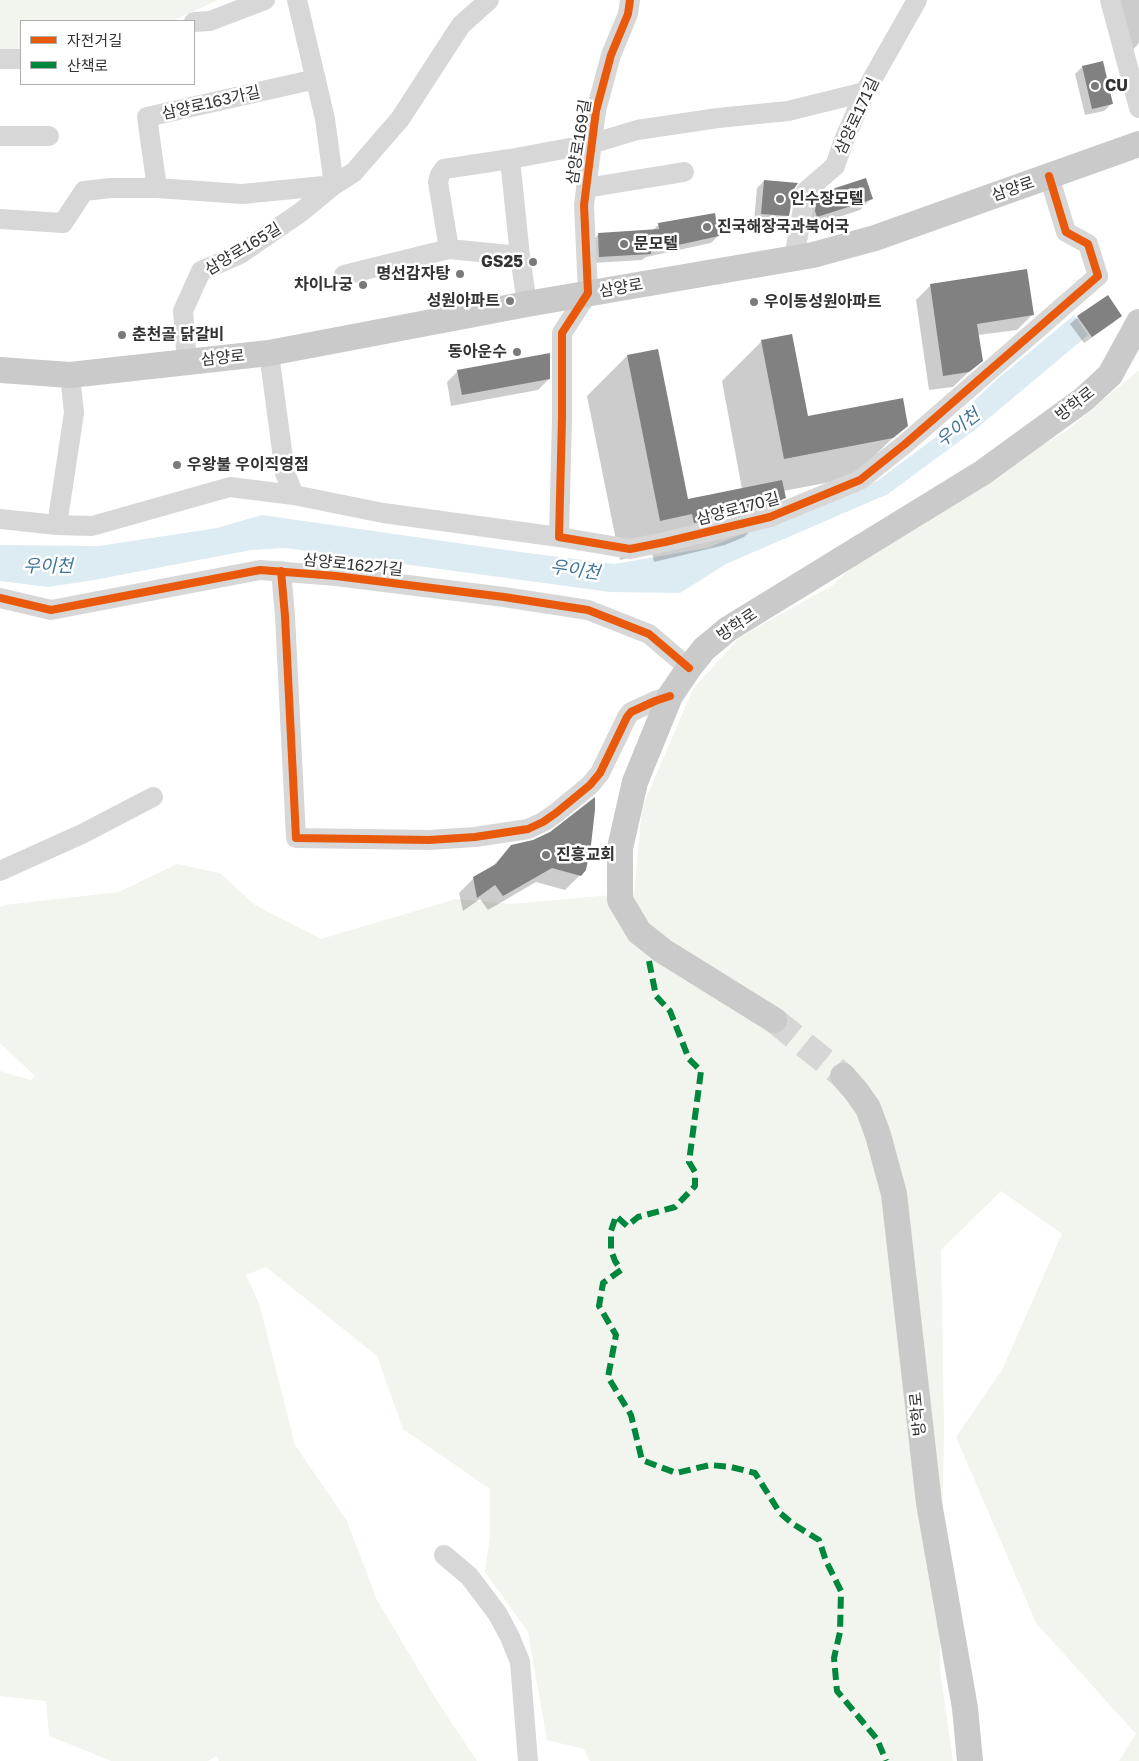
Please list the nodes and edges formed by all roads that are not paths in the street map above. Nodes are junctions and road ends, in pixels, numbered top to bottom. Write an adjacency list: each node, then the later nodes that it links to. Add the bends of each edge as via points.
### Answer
1 (265, 0): 7 (street, via 210,21)
2 (297, 0): 10 (street)
3 (488, 0): 20 (street, 삼양로165길, via 461,25 400,120 354,172)
4 (630, 0): 15 (street, 삼양로169길, via 628,14 611,55)
5 (917, 0): 11 (street, 삼양로171길)
6 (1110, 0): 12 (street)
7 (195, 22)
8 (0, 59): 9 (street)
9 (20, 59)
10 (316, 79): 20 (street); 21 (street, 삼양로163가길, via 147,117)
11 (865, 92): 15 (street, 삼양로169길, via 788,111 637,130); 26 (street, 삼양로171길, via 835,166 806,191)
12 (1139, 108)
13 (0, 136): 14 (street)
14 (49, 136)
15 (591, 144): 17 (street); 22 (street, 삼양로169길)
16 (1139, 144): 19 (main road, 삼양로)
17 (510, 159): 24 (street, via 444,169 440,174 438,182); 25 (street)
18 (684, 172): 22 (street, 삼양로169길)
19 (1049, 176): 26 (main road, 삼양로, via 876,238); 38 (street, 삼양로170길, via 1066,232 1088,244 1098,276 906,444 860,480 770,517 630,549)
20 (334, 185): 21 (street, via 242,194); 32 (street, 삼양로165길, via 240,254 202,271 183,311)
21 (157, 188): 23 (street, via 84,190 63,223)
22 (586, 188): 28 (street, 삼양로169길)
23 (0, 219)
24 (449, 249): 25 (street); 27 (street)
25 (520, 256): 29 (street)
26 (794, 258): 28 (main road, 삼양로)
27 (344, 274)
28 (588, 293): 29 (main road, 삼양로); 38 (street, via 562,333)
29 (527, 304): 31 (main road, 삼양로)
30 (1139, 322): 41 (main road, 방학로, via 1110,375 1084,399 982,473 728,629 704,649)
31 (269, 353): 32 (main road, 삼양로); 35 (street, via 285,473)
32 (187, 362): 34 (main road, 삼양로)
33 (0, 370): 34 (main road, 삼양로)
34 (70, 375): 37 (street, via 74,413)
35 (294, 495): 37 (street, 삼양로170길, via 230,487 92,526); 38 (street, 삼양로170길, via 383,513)
36 (0, 519): 37 (street, 삼양로170길)
37 (57, 525)
38 (559, 537)
39 (281, 571): 40 (street, 삼양로162가길, via 260,570 51,610); 41 (street, 삼양로162가길, via 588,610 649,634); 42 (street, via 296,838 430,840 528,829 556,813 600,773 631,712)
40 (0, 598)
41 (689, 668): 42 (main road, 방학로)
42 (670, 696): 45 (main road, 방학로, via 635,782 620,848 620,900 639,932 663,951)
43 (153, 797): 44 (street)
44 (0, 871)
45 (774, 1020)
46 (844, 1076): 49 (main road, 방학로, via 868,1108 894,1194 928,1503 966,1708)
47 (444, 1555): 48 (street, via 469,1576 497,1613 510,1637 520,1662)
48 (528, 1761)
49 (970, 1761)

